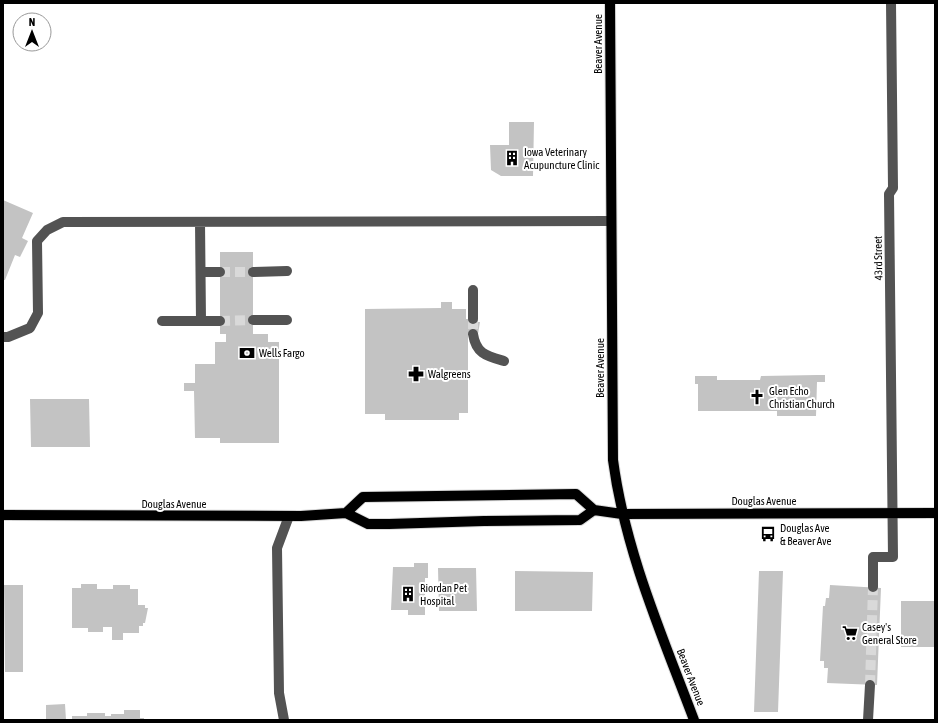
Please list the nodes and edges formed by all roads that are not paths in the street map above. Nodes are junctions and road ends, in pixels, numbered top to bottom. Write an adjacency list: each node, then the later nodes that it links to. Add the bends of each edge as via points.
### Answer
1 (610, 3): 3 (main road, Beaver Avenue)
2 (891, 3): 21 (street, 43rd Street, via 893,188 889,194)
3 (611, 221): 4 (street); 23 (main road, Beaver Avenue, via 613,460)
4 (200, 222): 6 (street); 17 (street, via 64,222 47,230 37,241 38,313 30,328)
5 (287, 271): 8 (street)
6 (201, 272): 7 (street); 11 (street)
7 (220, 272)
8 (253, 272)
9 (472, 290): 10 (street)
10 (473, 319)
11 (201, 320): 12 (street); 15 (street)
12 (220, 320)
13 (253, 320): 14 (street)
14 (288, 320)
15 (162, 321)
16 (473, 334): 18 (street, via 475,346 480,352)
17 (3, 337)
18 (504, 361)
19 (594, 510): 20 (main road, Douglas Avenue, via 580,520 389,524 368,524); 20 (main road, via 576,494 363,497); 23 (main road, Douglas Avenue)
20 (346, 513): 25 (main road, Douglas Avenue)
21 (892, 513): 22 (main road, Douglas Avenue); 23 (main road, Douglas Avenue); 26 (street, 43rd Street, via 893,557 873,557)
22 (935, 513)
23 (622, 514): 29 (main road, Beaver Avenue, via 641,580)
24 (3, 516): 25 (main road, Douglas Avenue)
25 (289, 516): 28 (street, via 277,548 279,693)
26 (873, 587)
27 (870, 685): 30 (street)
28 (284, 720)
29 (694, 720)
30 (868, 720)

